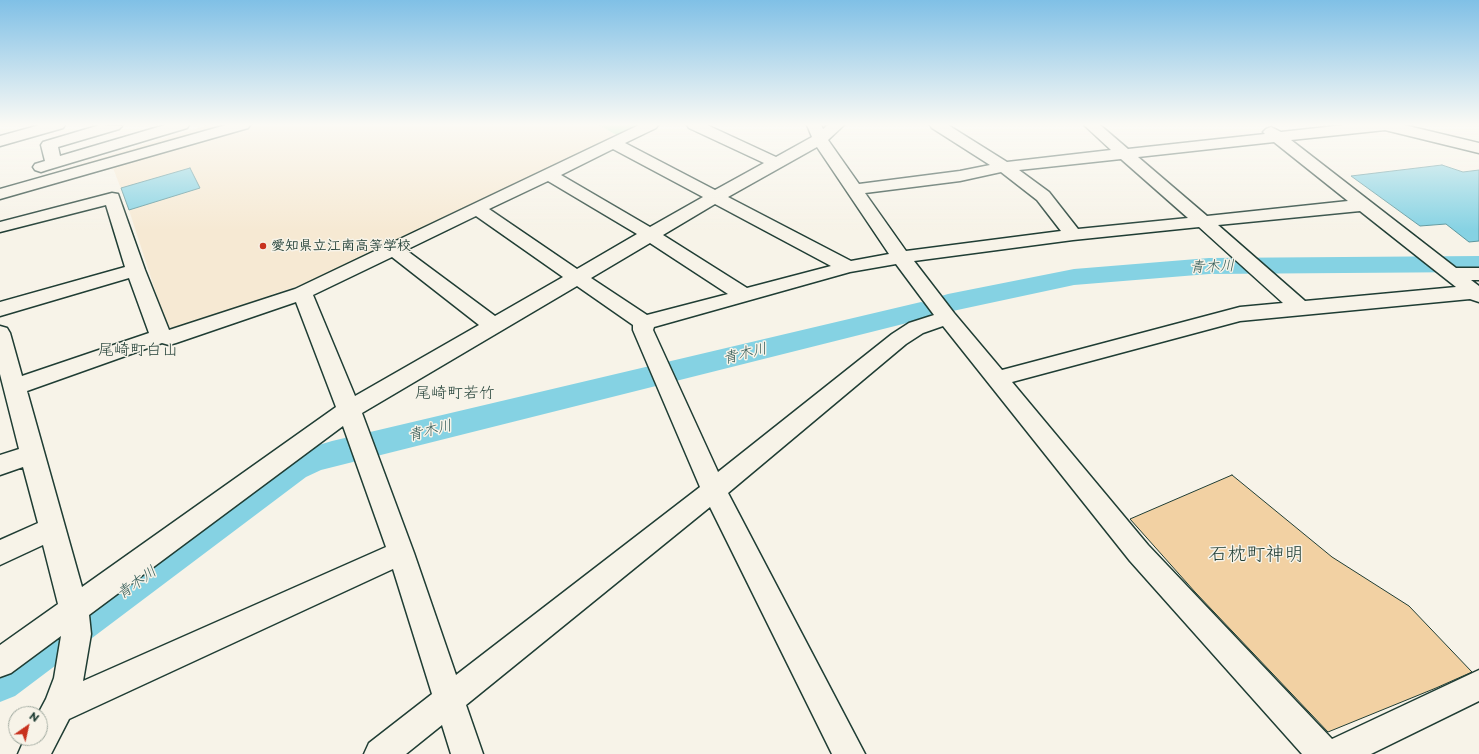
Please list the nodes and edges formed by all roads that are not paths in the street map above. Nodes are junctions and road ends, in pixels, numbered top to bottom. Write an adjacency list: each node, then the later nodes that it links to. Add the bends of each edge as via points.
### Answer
1 (63, 160): 12 (street)
2 (119, 160): 18 (street)
3 (577, 160): 15 (street)
4 (645, 160): 19 (street)
5 (770, 160): 13 (street)
6 (780, 160): 13 (street)
7 (840, 160): 17 (street)
8 (993, 160): 14 (street)
9 (1062, 160): 14 (street)
10 (1131, 160): 22 (street)
11 (1307, 160): 20 (street)
12 (54, 163): 16 (street)
13 (776, 163): 19 (street)
14 (1004, 167): 17 (street, via 960,176); 25 (street, via 1044,196)
15 (548, 174): 21 (street); 24 (street)
16 (0, 179)
17 (856, 189): 27 (street)
18 (0, 194)
19 (715, 197): 24 (street); 28 (street)
20 (1364, 205): 22 (street); 31 (street, via 1442,267)
21 (477, 209): 26 (street); 30 (street)
22 (1204, 222): 25 (street); 34 (street)
23 (0, 227): 29 (street, via 112,198)
24 (651, 235): 30 (street); 33 (street)
25 (1073, 235): 27 (street)
26 (393, 249): 32 (street); 38 (street)
27 (901, 257): 28 (street); 36 (street)
28 (848, 266): 33 (street)
29 (135, 270): 35 (street); 40 (street)
30 (578, 278): 37 (street); 38 (street)
31 (1477, 287): 34 (street)
32 (302, 293): 40 (street, via 169,338); 44 (street)
33 (744, 295): 37 (street)
34 (1300, 308): 42 (street, via 1240,314)
35 (0, 309)
36 (947, 318): 42 (street); 47 (street, via 916,328 898,339)
37 (644, 323): 47 (street, via 643,330)
38 (494, 326): 44 (street)
39 (0, 333): 41 (street)
40 (161, 336): 43 (street)
41 (3, 359): 43 (street)
42 (996, 379): 60 (street, via 1139,553)
43 (14, 387): 45 (street)
44 (350, 410): 50 (street); 51 (street)
45 (32, 454): 46 (street); 48 (street)
46 (0, 465)
47 (714, 490): 54 (street); 59 (street)
48 (52, 528): 49 (street); 51 (street)
49 (0, 553)
50 (401, 553): 54 (street); 55 (street)
51 (75, 620): 52 (street); 55 (street, via 69,678)
52 (0, 663)
53 (1479, 685): 61 (street)
54 (448, 700): 57 (street); 58 (street)
55 (58, 708): 56 (street)
56 (34, 754)
57 (380, 754)
58 (467, 754)
59 (849, 754)
60 (1324, 754)
61 (1336, 754)

